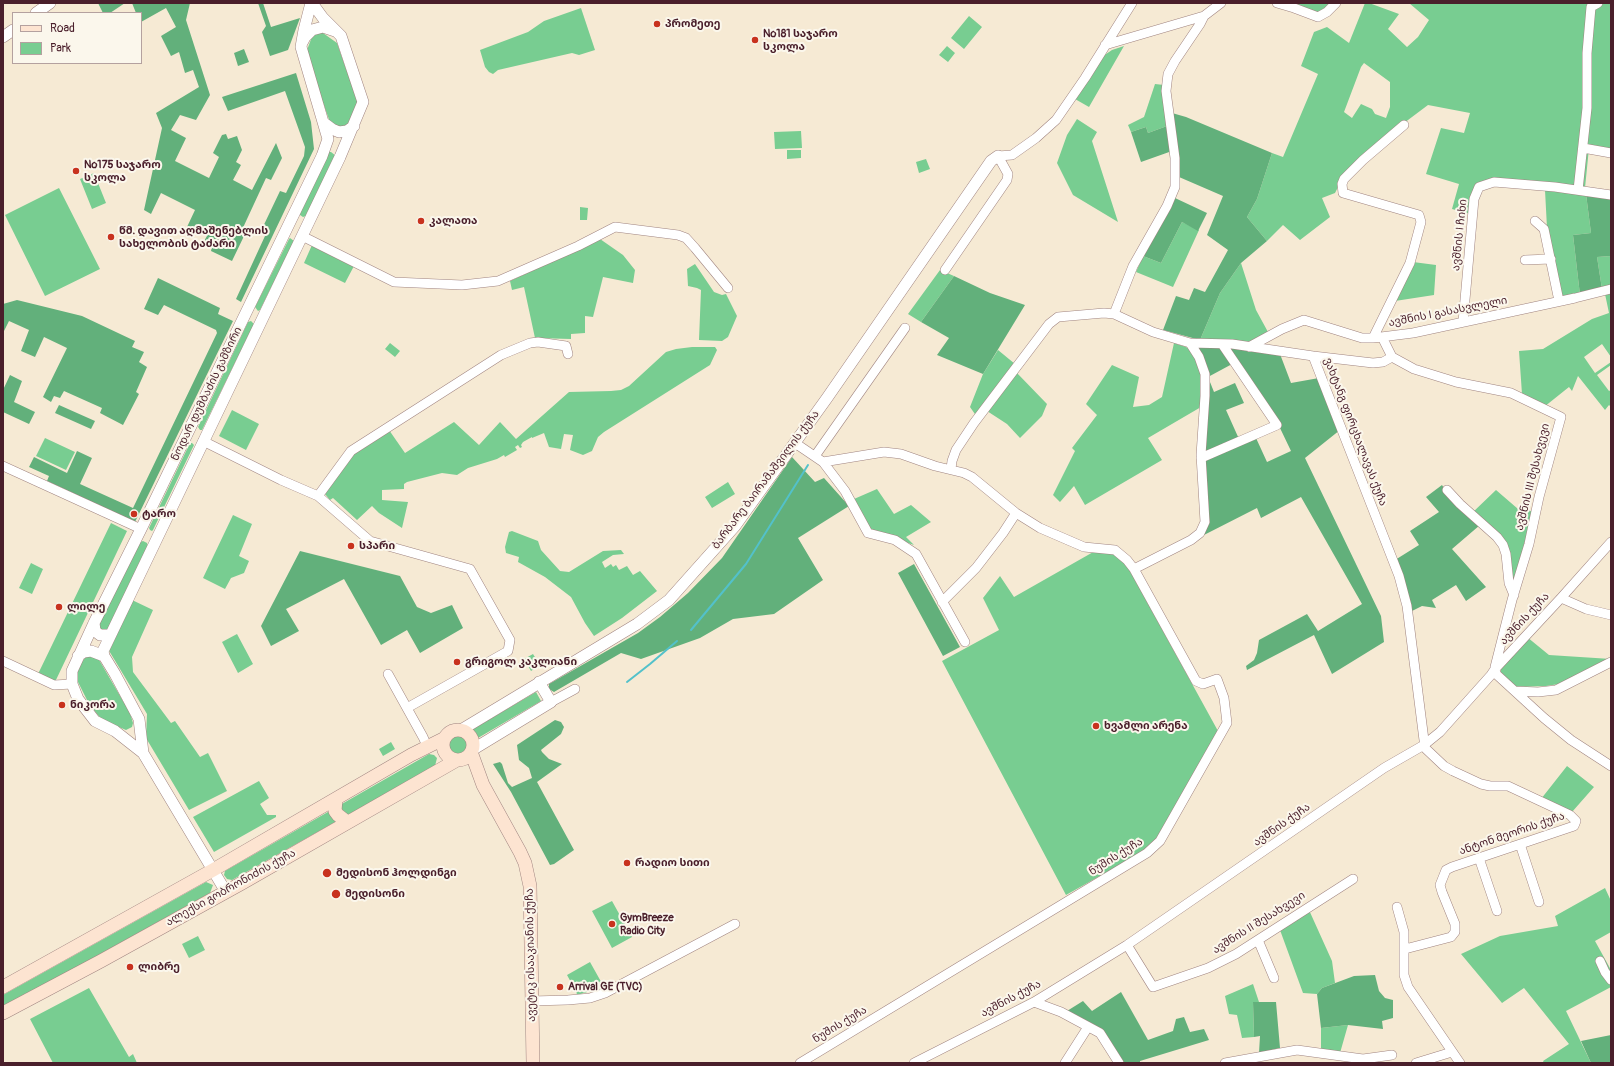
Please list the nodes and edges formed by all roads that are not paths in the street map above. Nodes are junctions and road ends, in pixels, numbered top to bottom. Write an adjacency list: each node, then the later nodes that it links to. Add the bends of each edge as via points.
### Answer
1 (50, 3): 8 (street)
2 (312, 3): 11 (street, ნოდარ დუმბაძის გამზირი); 14 (street, ნოდარ დუმბაძის გამზირი)
3 (1132, 3): 13 (street)
4 (1221, 3): 9 (street)
5 (1277, 3): 6 (street, via 1318,17)
6 (1336, 3)
7 (1598, 3): 18 (street, via 1591,6 1590,14)
8 (37, 12)
9 (1204, 16): 13 (street); 36 (street, via 1168,74 1166,91 1175,158 1175,187 1133,266)
10 (12, 31): 12 (street)
11 (341, 36): 14 (street, via 333,29 323,27 312,30 305,37); 17 (street, ნოდარ დუმბაძის გამზირი, via 363,102)
12 (3, 38)
13 (1105, 45): 21 (street, via 1056,120 1012,155)
14 (301, 47): 15 (street, ნოდარ დუმბაძის გამზირი)
15 (324, 124): 17 (street, via 339,132 347,131); 19 (street, ნოდარ დუმბაძის გამზირი, via 328,139)
16 (1404, 125): 41 (street, via 1362,160 1342,184 1344,193 1419,215 1421,222 1410,263)
17 (354, 126): 22 (street, ნოდარ დუმბაძის გამზირი)
18 (1583, 148): 20 (street); 23 (street)
19 (324, 150): 22 (street, via 331,148 338,151); 25 (street, ნოდარ დუმბაძის გამზირი)
20 (1611, 153)
21 (998, 156): 31 (street, via 1008,174 1007,180); 50 (street, ბარბარე ბაირამაშვილის ქუჩა, via 991,161)
22 (340, 157): 26 (street, ნოდარ დუმბაძის გამზირი)
23 (1578, 190): 24 (street, ავშნის I ჩიხი); 38 (street, ავშნის I ჩიხი, via 1494,182 1479,187 1474,199)
24 (1611, 195)
25 (295, 212): 26 (street, via 297,217 303,220); 35 (street, ნოდარ დუმბაძის გამზირი)
26 (310, 219): 28 (street, ნოდარ დუმბაძის გამზირი)
27 (1535, 221): 30 (street, via 1544,229)
28 (302, 236): 32 (street, via 394,282 462,285 498,281 615,228 670,234 686,238); 37 (street, ნოდარ დუმბაძის გამზირი)
29 (1525, 260): 30 (street)
30 (1551, 260): 34 (street)
31 (945, 270)
32 (728, 288)
33 (1611, 289): 34 (street, ავშნის I გასასვლელი)
34 (1559, 301): 38 (street, ავშნის I გასასვლელი)
35 (246, 313): 37 (street); 48 (street, ნოდარ დუმბაძის გამზირი)
36 (1114, 314): 42 (street, ვახტანგ ფირცხალავას ქუჩა, via 1153,332); 55 (street, ვახტანგ ფირცხალავას ქუჩა, via 1064,316 1054,319 974,423 956,450)
37 (261, 320): 49 (street, ნოდარ დუმბაძის გამზირი)
38 (1463, 322): 40 (street, ავშნის I გასასვლელი)
39 (905, 328): 51 (street)
40 (1382, 337): 41 (street, ავშნის I გასასვლელი); 47 (street)
41 (1373, 338): 44 (street, ავშნის I გასასვლელი, via 1362,338 1304,320 1286,326)
42 (1190, 343): 43 (street, ვახტანგ ფირცხალავას ქუჩა); 52 (street, via 1199,357 1205,374)
43 (1222, 344): 44 (street, ვახტანგ ფირცხალავას ქუჩა); 52 (street, via 1277,425)
44 (1249, 347): 46 (street, ვახტანგ ფირცხალავას ქუჩა)
45 (568, 354): 57 (street, via 566,346 538,342 501,355 351,451)
46 (1313, 356): 47 (street, via 1373,363 1383,362); 86 (street, ვახტანგ ფირცხალავას ქუჩა, via 1399,576 1407,606)
47 (1392, 357): 63 (street, ავშნის III შესახვევი, via 1439,378 1511,393 1560,417)
48 (187, 434): 49 (street); 59 (street, ნოდარ დუმბაძის გამზირი)
49 (203, 441): 57 (street); 61 (street, ნოდარ დუმბაძის გამზირი)
50 (795, 443): 51 (street); 76 (street, ბარბარე ბაირამაშვილის ქუჩა, via 735,526 669,600 637,624)
51 (815, 456): 53 (street)
52 (1201, 458): 62 (street, via 1205,522 1200,532 1191,540)
53 (823, 462): 55 (street, via 884,452 902,454); 65 (street, via 846,491 868,533 895,540 916,554)
54 (3, 466): 59 (street)
55 (951, 469): 58 (street, via 972,477)
56 (1447, 490): 63 (street, via 1503,545 1509,583)
57 (318, 496): 81 (street, via 370,541 470,569 510,640 508,651)
58 (1016, 513): 62 (street, via 1040,528 1084,547 1115,550 1128,560); 65 (street, via 976,568)
59 (141, 529): 61 (street); 67 (street, ნოდარ დუმბაძის გამზირი)
60 (1611, 542): 64 (street, ავშნის ქუჩა)
61 (153, 544): 68 (street, ნოდარ დუმბაძის გამზირი)
62 (1134, 569): 119 (street, ნუშის ქუჩა, via 1196,681 1203,684 1217,679 1227,715 1224,730 1160,841 1147,854)
63 (1514, 595): 74 (street, ავშნის III შესახვევი)
64 (1561, 598): 66 (street); 74 (street, ავშნის ქუჩა)
65 (942, 602): 69 (street)
66 (1611, 615)
67 (94, 623): 68 (street, via 95,631 100,635); 70 (street, ნოდარ დუმბაძის გამზირი)
68 (110, 635): 71 (street, ნოდარ დუმბაძის გამზირი, via 103,651)
69 (966, 642)
70 (78, 656): 71 (street, via 91,651); 77 (street, ნოდარ დუმბაძის გამზირი, via 72,671)
71 (104, 656): 82 (street)
72 (3, 661): 77 (street, via 54,685)
73 (1611, 662): 79 (street, via 1556,690)
74 (1495, 669): 79 (street, via 1496,674); 86 (street, ავშნის ქუჩა, via 1440,732)
75 (388, 674): 81 (street)
76 (539, 682): 80 (street); 83 (street, ბარბარე ბაირამაშვილის ქუჩა)
77 (72, 684): 84 (street, via 78,699 95,721)
78 (575, 689): 80 (street)
79 (1515, 691): 91 (street, via 1571,740)
80 (551, 702): 88 (street)
81 (407, 708): 87 (street)
82 (139, 719): 84 (street, via 136,727 130,732 122,734); 89 (street)
83 (462, 730): 85 (main road, via 454,730); 88 (main road, via 470,736 473,745)
84 (115, 731): 89 (street)
85 (445, 738): 87 (main road); 90 (main road, via 443,749 446,755)
86 (1424, 744): 96 (street, ანტონ მეორის ქუჩა, via 1428,752 1453,771 1482,784 1508,786 1570,815 1576,822 1574,826); 106 (street, ავშნის ქუჩა, via 1384,768)
87 (427, 746): 92 (main road, via 440,759); 94 (main road)
88 (471, 751): 90 (main road, via 466,758); 93 (main road, ავეტიკ ისააკიანის ქუჩა)
89 (143, 753): 98 (street)
90 (458, 760): 92 (main road, ალექსი გობრონიძის ქუჩა); 93 (main road, ავეტიკ ისააკიანის ქუჩა)
91 (1611, 766)
92 (435, 772): 95 (main road, ალექსი გობრონიძის ქუჩა)
93 (483, 785): 112 (main road, ავეტიკ ისააკიანის ქუჩა, via 520,852 528,874 531,897)
94 (336, 799): 95 (main road, via 335,811); 98 (main road)
95 (347, 822): 100 (main road, ალექსი გობრონიძის ქუჩა)
96 (1520, 844): 97 (street, ანტონ მეორის ქუჩა); 101 (street)
97 (1479, 858): 103 (street); 107 (street, ანტონ მეორის ქუჩა, via 1446,870 1440,885 1455,924 1455,932 1451,937)
98 (213, 870): 100 (street); 111 (main road)
99 (1353, 879): 105 (street, ავშნის II შესახვევი)
100 (226, 892): 114 (main road, ალექსი გობრონიძის ქუჩა)
101 (1539, 902)
102 (1397, 907): 107 (street, via 1404,932)
103 (1497, 911)
104 (735, 924): 112 (street, via 609,992 582,998)
105 (1258, 940): 106 (street, ავშნის II შესახვევი, via 1208,968 1153,987); 109 (street)
106 (1127, 945): 113 (street, ავშნის ქუჩა)
107 (1405, 949): 116 (street, via 1404,974 1408,987)
108 (1600, 961): 110 (street)
109 (1274, 978)
110 (1611, 980)
111 (3, 987)
112 (532, 1002): 118 (main road, ავეტიკ ისააკიანის ქუჩა)
113 (1034, 1002): 115 (street, via 1061,1012); 120 (street, ავშნის ქუჩა)
114 (3, 1013)
115 (1088, 1027): 121 (street); 122 (street, via 1100,1033)
116 (1452, 1052): 124 (street); 125 (street)
117 (1392, 1055): 123 (street, via 1364,1059 1297,1050)
118 (533, 1063)
119 (800, 1063)
120 (914, 1063)
121 (1065, 1063)
122 (1119, 1063)
123 (1225, 1063)
124 (1416, 1063)
125 (1460, 1063)

